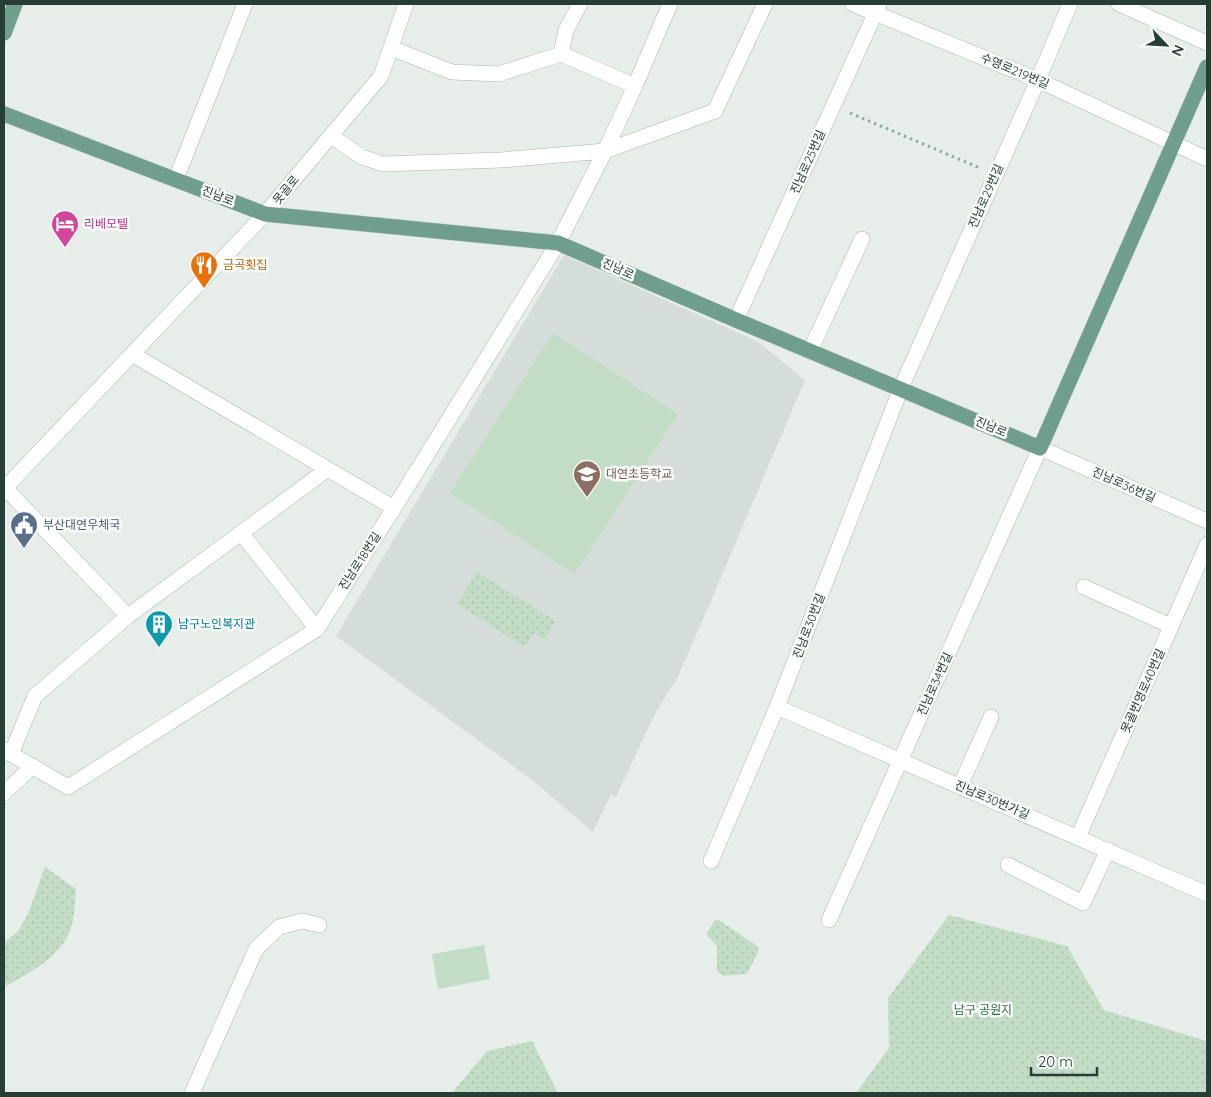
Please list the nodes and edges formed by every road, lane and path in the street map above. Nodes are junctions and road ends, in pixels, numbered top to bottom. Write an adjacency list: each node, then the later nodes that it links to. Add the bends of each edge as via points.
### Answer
1 (15, 4): 11 (main road)
2 (245, 4): 25 (street)
3 (406, 4): 13 (street, 못골로)
4 (580, 4): 14 (street, via 566,30)
5 (670, 4): 17 (street)
6 (765, 4): 22 (street, via 715,111)
7 (853, 4): 10 (street, 수영로219번길)
8 (1070, 4): 16 (street, 진남로29번길)
9 (1119, 4): 12 (street)
10 (878, 8): 16 (street, 수영로219번길); 18 (street, 진남로25번길)
11 (4, 33)
12 (1207, 43)
13 (391, 48): 14 (street, via 452,72 499,74); 20 (street, 못골로, via 381,76)
14 (561, 54): 17 (street)
15 (1207, 67): 21 (main road)
16 (1038, 80): 21 (street, 수영로219번길); 24 (street, 진남로29번길)
17 (635, 86): 22 (street)
18 (834, 106): 24 (path); 29 (street, 진남로25번길)
19 (4, 114): 25 (main road, 진남로)
20 (331, 136): 22 (street, via 362,157 383,164 501,160); 26 (street, 못골로)
21 (1174, 144): 23 (street, 수영로219번길); 33 (main road)
22 (605, 151): 28 (street)
23 (1207, 159)
24 (996, 175): 32 (street, 진남로29번길)
25 (176, 179): 26 (main road, 진남로)
26 (265, 214): 28 (main road, 진남로); 31 (street, 못골로)
27 (862, 238): 30 (street)
28 (558, 243): 29 (main road, 진남로); 36 (street, 진남로18번길)
29 (736, 320): 30 (main road, 진남로)
30 (810, 350): 32 (main road, 진남로)
31 (132, 354): 34 (street); 35 (street, 못골로)
32 (900, 388): 33 (main road, 진남로); 44 (street, 진남로30번길)
33 (1040, 448): 37 (street, 진남로36번길); 47 (street, 진남로34번길)
34 (328, 469): 36 (street); 38 (street)
35 (4, 488): 41 (street)
36 (394, 508): 43 (street, 진남로18번길)
37 (1207, 522)
38 (241, 533): 41 (street); 43 (street)
39 (1207, 544): 42 (street, 못골번영로40번길)
40 (1084, 587): 42 (street)
41 (128, 616): 46 (street, via 35,696)
42 (1171, 626): 51 (street, 못골번영로40번길)
43 (317, 629): 48 (street, 진남로18번길, via 68,787)
44 (777, 707): 47 (street, 진남로30번가길); 53 (street, 진남로30번길)
45 (991, 717): 49 (street)
46 (7, 752): 48 (street)
47 (900, 760): 49 (street, 진남로30번가길); 56 (street, 진남로34번길)
48 (34, 766): 50 (street)
49 (960, 786): 51 (street, 진남로30번가길)
50 (4, 793)
51 (1078, 837): 52 (street, 진남로30번가길)
52 (1108, 850): 54 (street, via 1083,903); 55 (street, 진남로30번가길)
53 (711, 861)
54 (1008, 865)
55 (1207, 894)
56 (829, 920)
57 (320, 925): 58 (street, via 302,920 279,927 256,950)
58 (192, 1093)

